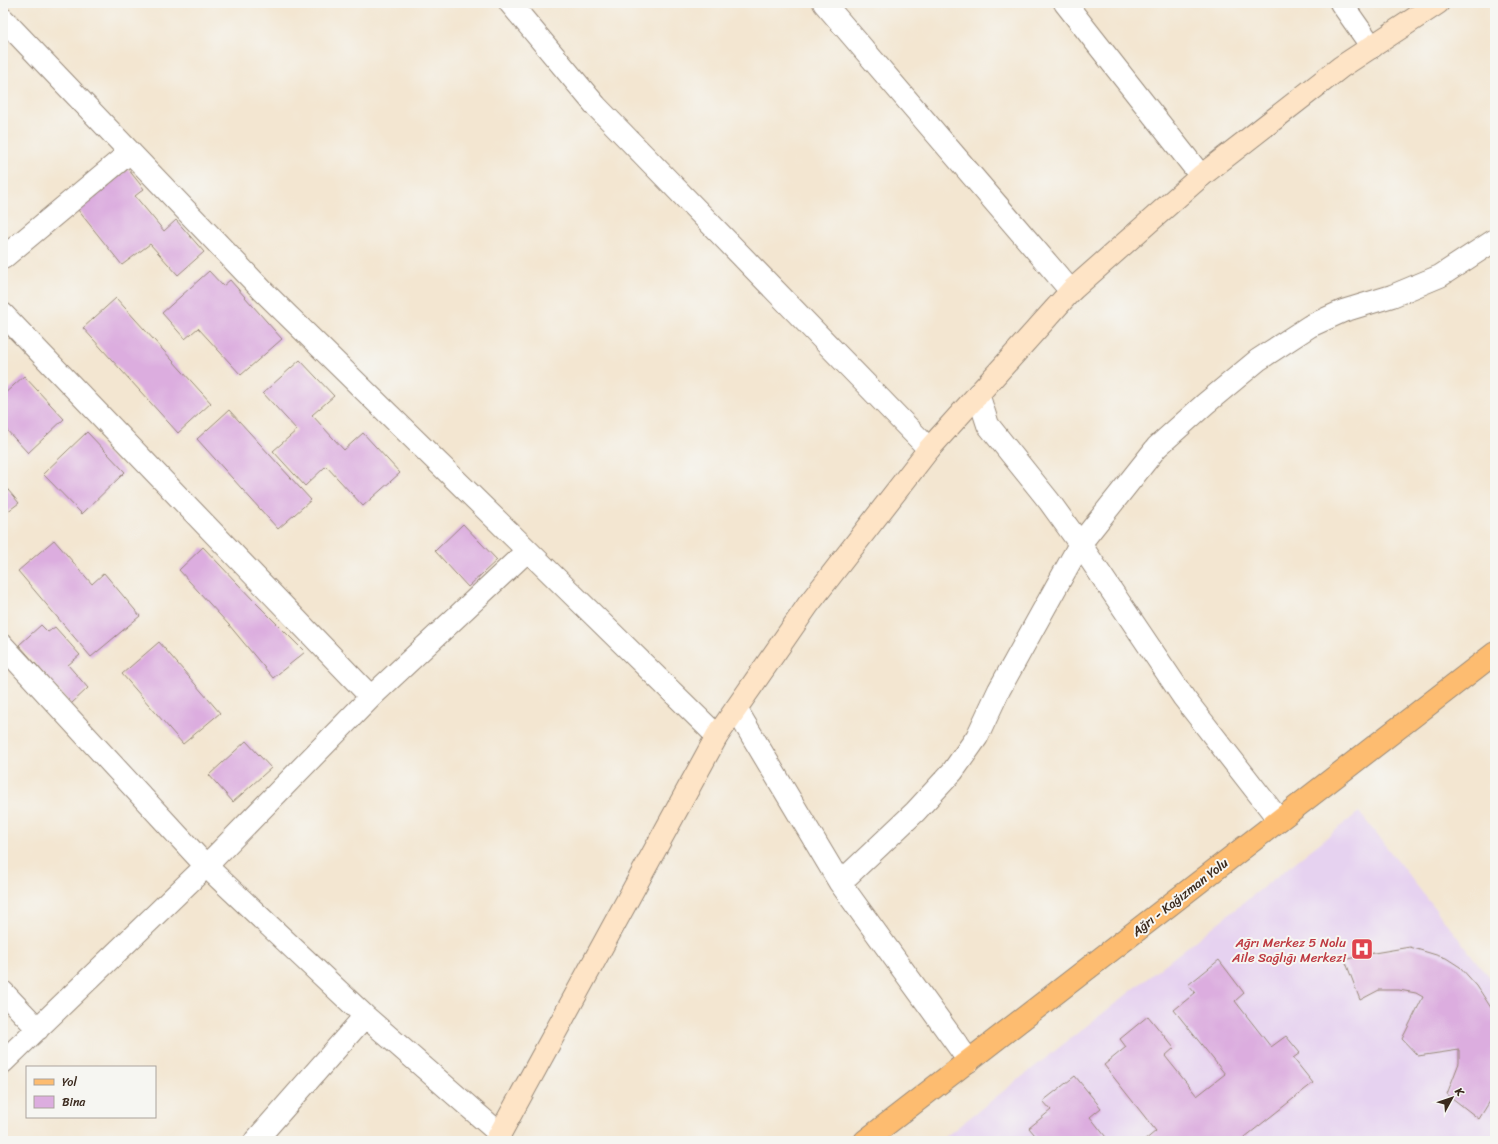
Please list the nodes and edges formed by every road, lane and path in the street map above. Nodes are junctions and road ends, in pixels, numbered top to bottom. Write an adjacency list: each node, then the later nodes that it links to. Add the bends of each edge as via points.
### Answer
1 (510, 3): 15 (street, via 596,106)
2 (824, 3): 12 (street)
3 (1065, 3): 9 (street)
4 (1341, 3): 7 (street)
5 (1438, 3): 7 (street)
6 (3, 19): 8 (street)
7 (1372, 47): 9 (street, via 1342,67)
8 (130, 152): 11 (street); 17 (street, via 263,290)
9 (1201, 176): 12 (street)
10 (1495, 240): 16 (street, via 1440,276 1392,296 1343,311 1310,326 1258,360 1157,447)
11 (3, 258)
12 (1071, 292): 14 (street)
13 (3, 314): 20 (street)
14 (978, 394): 15 (street); 16 (street, via 988,425)
15 (929, 449): 21 (street, via 808,605)
16 (1080, 544): 23 (street, via 1184,698); 25 (street, via 999,690 977,737 953,771 915,812)
17 (527, 551): 20 (street); 22 (street)
18 (3, 646): 24 (street)
19 (1495, 653): 23 (main road, Ağrı - Kağızman Yolu)
20 (371, 697): 24 (street)
21 (736, 709): 22 (street); 25 (street)
22 (717, 736): 31 (street)
23 (1279, 820): 29 (main road, Ağrı - Kağızman Yolu)
24 (206, 866): 27 (street); 28 (street)
25 (840, 884): 29 (street)
26 (3, 992): 28 (street)
27 (365, 1016): 31 (street); 32 (street)
28 (38, 1029): 30 (street)
29 (969, 1061): 33 (main road, Ağrı - Kağızman Yolu)
30 (3, 1062)
31 (498, 1138)
32 (255, 1141)
33 (865, 1141)

